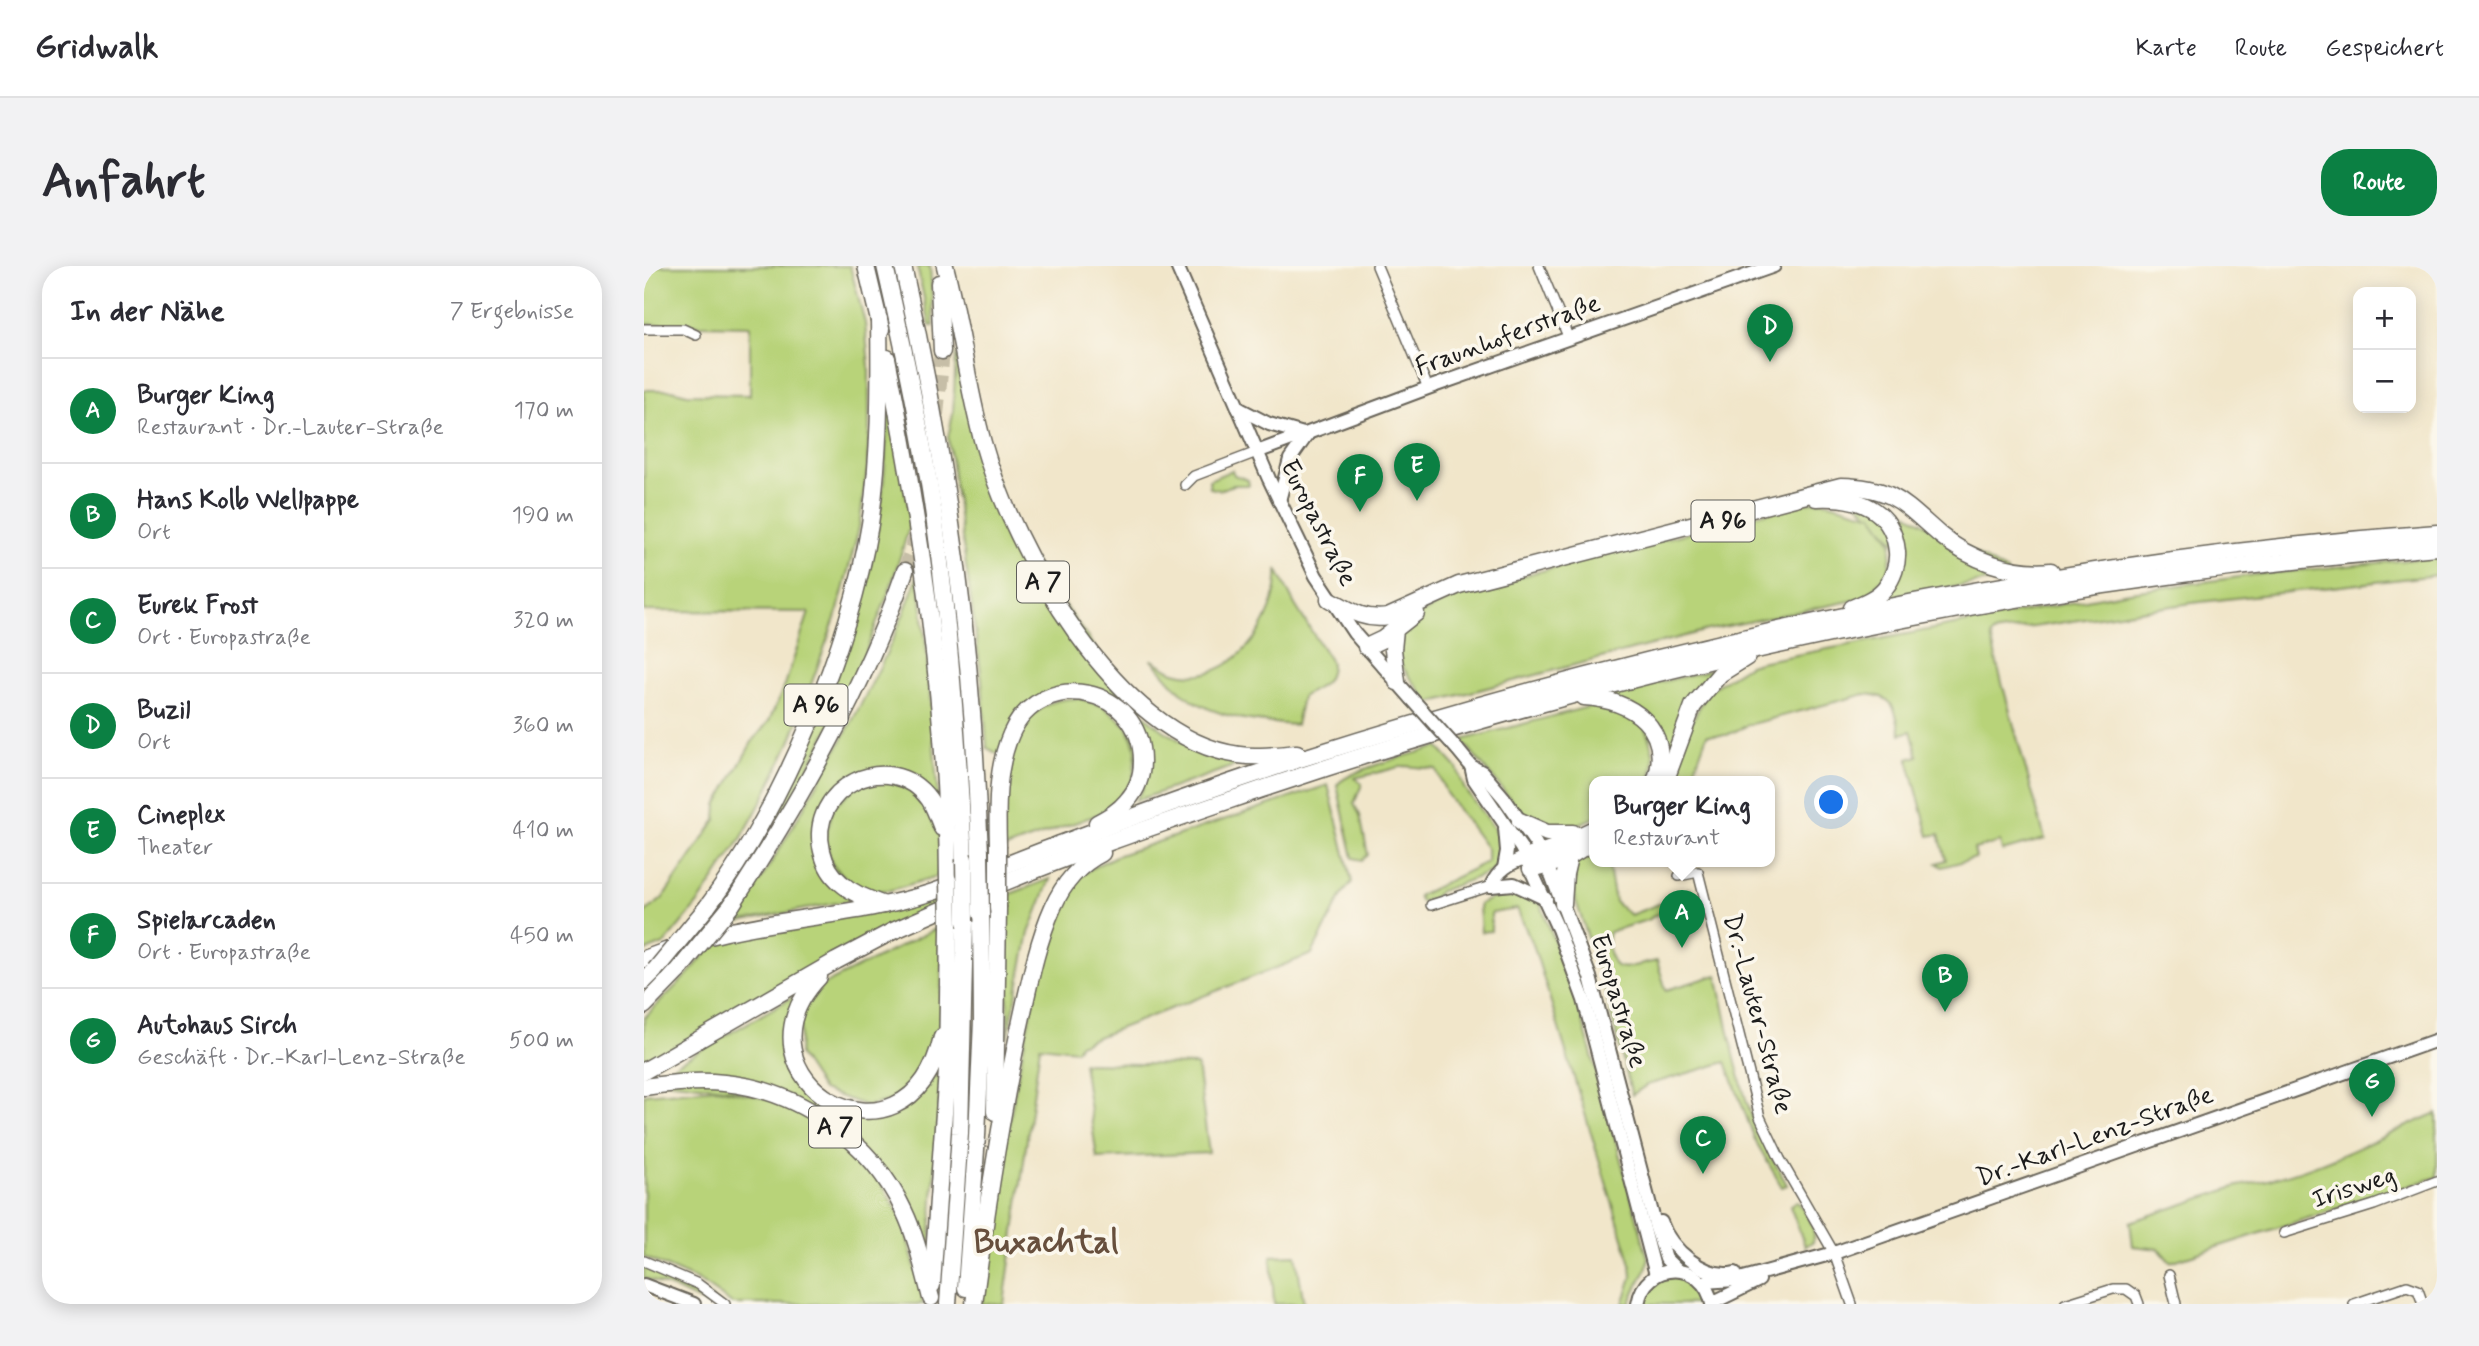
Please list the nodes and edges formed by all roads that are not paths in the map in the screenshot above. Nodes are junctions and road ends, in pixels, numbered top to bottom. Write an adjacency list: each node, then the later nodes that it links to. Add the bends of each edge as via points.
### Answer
1 (866, 266): 10 (highway)
2 (885, 266): 75 (highway, bridge, via 933,514 957,733 965,922 960,1133)
3 (903, 266): 76 (highway, bridge, via 924,356 958,579 973,723 980,853 981,1046)
4 (937, 266): 14 (highway)
5 (945, 266): 33 (highway, A 7, via 983,444 1008,512 1066,618 1120,684 1168,727 1237,755)
6 (1177, 266): 16 (main road, Europastraße)
7 (1377, 266): 15 (street)
8 (1539, 266): 13 (street)
9 (1774, 266): 13 (main road, Fraunhoferstraße)
10 (879, 318): 41 (highway, via 928,598); 53 (highway, A 96, bridge, via 880,420 864,553 819,698 768,809 737,862 708,907)
11 (644, 329): 12 (street, via 683,329)
12 (695, 335)
13 (1569, 339): 15 (main road, Fraunhoferstraße)
14 (942, 351)
15 (1428, 388): 17 (main road, Fraunhoferstraße)
16 (1238, 408): 17 (main road, via 1269,424); 18 (main road, Europastraße)
17 (1307, 435): 18 (main road, Fraunhoferstraße); 20 (main road, via 1290,459)
18 (1257, 452): 19 (street, via 1194,476); 20 (main road, Europastraße)
19 (1185, 485)
20 (1279, 502): 25 (main road, Europastraße)
21 (2437, 533): 23 (highway, A 96)
22 (2437, 547): 29 (highway, via 2140,580)
23 (2124, 568): 26 (highway, A 96); 27 (highway, via 2103,564 2048,572 2001,567 1959,548 1891,496 1862,486 1841,486 1459,584 1431,596)
24 (905, 571): 55 (highway, bridge, via 887,623 814,772 731,906)
25 (1329, 598): 27 (highway, via 1364,617); 28 (main road, Europastraße)
26 (1834, 616): 27 (highway, A 96, via 1885,588 1898,559 1896,538 1883,518 1864,504 1819,498 1470,586); 32 (highway, A 96, via 1562,682)
27 (1396, 622): 28 (highway, A 96, via 1383,639); 30 (highway)
28 (1366, 647): 30 (main road, Europastraße)
29 (1762, 648): 31 (highway); 35 (highway, via 1720,674 1699,696)
30 (1397, 682): 36 (main road, Europastraße, bridge, via 1471,766 1482,772)
31 (1567, 697): 32 (highway); 34 (highway, via 1620,703 1641,715 1659,752)
32 (1344, 754): 33 (highway)
33 (1301, 762): 37 (highway); 40 (highway, A 96)
34 (1657, 776)
35 (1668, 776)
36 (1513, 822): 39 (highway); 44 (main road, Europastraße); 45 (main road, via 1504,833)
37 (1153, 827): 52 (highway, via 1021,875); 59 (highway, via 1080,867 1054,905 1023,1014)
38 (1589, 832): 39 (highway)
39 (1578, 837): 44 (highway)
40 (1069, 841): 50 (highway, A 96, via 936,891); 59 (highway, A 96, bridge, via 1127,802 1142,768 1139,739 1130,720 1107,700 1064,692 1037,703 1022,717 1011,733 999,783)
41 (948, 842): 50 (highway, via 929,799 905,781 868,777 838,793 820,825 826,863 845,887); 54 (highway, bridge)
42 (1589, 844): 43 (highway)
43 (1569, 857): 44 (highway); 49 (highway)
44 (1536, 862): 45 (main road); 47 (main road); 48 (main road, Europastraße); 49 (main road, Europastraße)
45 (1504, 868): 47 (main road)
46 (1679, 876): 63 (street, Dr.-Lauter-Straße, via 1698,872 1760,1117)
47 (1491, 886): 48 (main road, via 1514,884); 51 (street)
48 (1546, 899): 67 (main road, Europastraße, via 1584,1000)
49 (1563, 904): 61 (main road, Europastraße, via 1590,977)
50 (884, 905): 53 (highway, A 96, via 687,943)
51 (1431, 905)
52 (836, 961): 54 (highway, via 807,989 792,1029 796,1062 808,1083 839,1106 861,1111 885,1109 920,1087 930,1072 944,1027); 57 (highway)
53 (648, 970)
54 (949, 988): 71 (highway, A 7)
55 (644, 1006)
56 (2437, 1040): 63 (main road, Dr.-Karl-Lenz-Straße)
57 (644, 1071)
58 (644, 1087): 71 (highway, A 7, via 682,1082 744,1086 793,1103 839,1130 869,1158 903,1208)
59 (994, 1160): 77 (highway)
60 (2437, 1181): 62 (street, Irisweg)
61 (1648, 1197): 65 (main road, Europastraße, via 1666,1259); 66 (main road, via 1673,1245 1688,1259 1722,1274 1751,1268)
62 (2284, 1233)
63 (1834, 1253): 66 (main road, Dr.-Karl-Lenz-Straße); 79 (street)
64 (644, 1261): 74 (street, via 698,1284)
65 (1677, 1270): 67 (main road); 69 (main road)
66 (1767, 1272): 69 (main road, Dr.-Karl-Lenz-Straße); 72 (main road, Dr.-Karl-Lenz-Straße)
67 (1656, 1275): 78 (main road, via 1645,1285)
68 (2169, 1275): 82 (street)
69 (1703, 1282): 72 (main road)
70 (644, 1284): 73 (main road)
71 (931, 1301)
72 (1712, 1303)
73 (694, 1304)
74 (725, 1304)
75 (948, 1304)
76 (965, 1304)
77 (974, 1304)
78 (1638, 1304)
79 (1852, 1304)
80 (2065, 1304): 81 (street, via 2126,1289)
81 (2139, 1304)
82 (2176, 1304)
83 (2354, 1304): 84 (street, via 2407,1286 2418,1290)
84 (2423, 1304)

